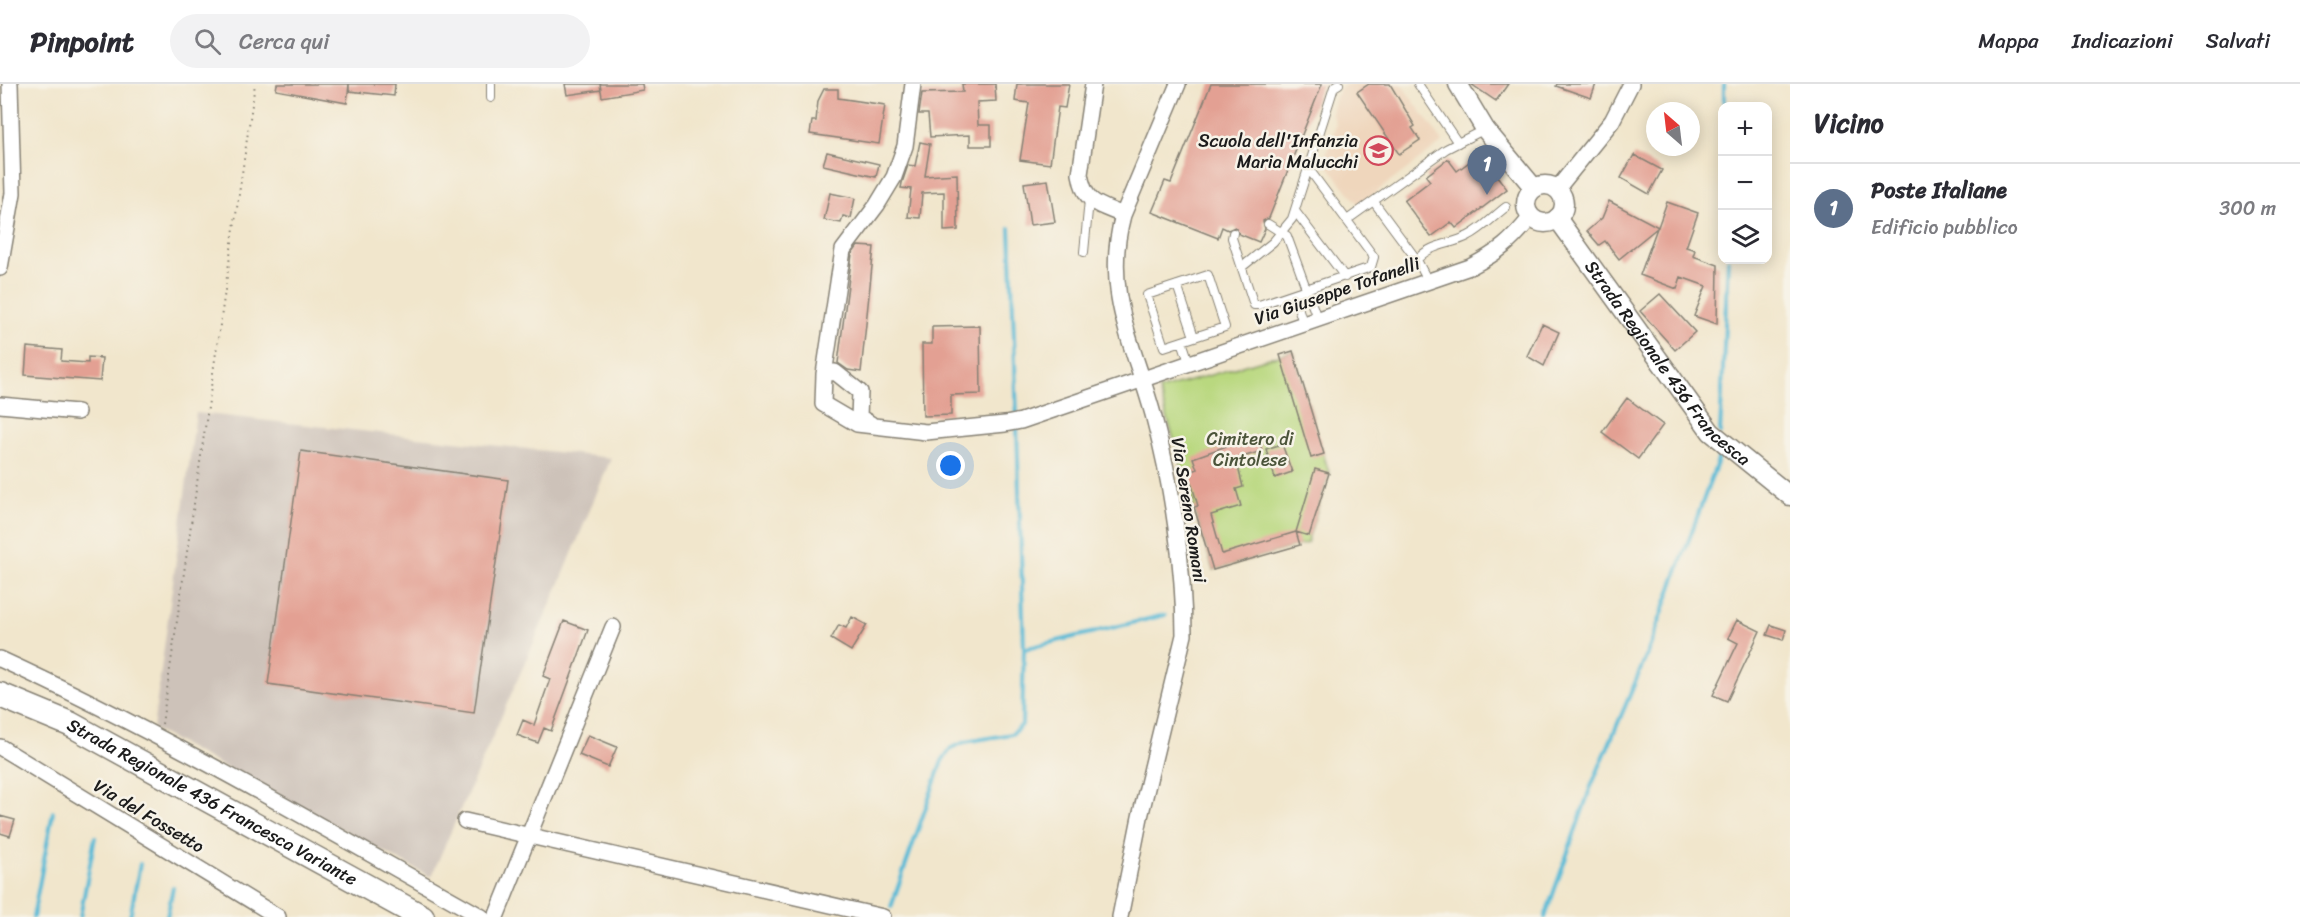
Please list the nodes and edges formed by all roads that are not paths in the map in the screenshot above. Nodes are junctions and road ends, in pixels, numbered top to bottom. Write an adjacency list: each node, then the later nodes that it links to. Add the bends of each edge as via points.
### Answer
1 (10, 84): 30 (street, via 13,193)
2 (491, 84): 10 (lane)
3 (913, 84): 40 (street, via 905,146 894,177 843,250)
4 (1093, 84): 16 (street, via 1080,174)
5 (1178, 84): 20 (street, Via Sereno Romani)
6 (1339, 84): 13 (lane, via 1334,87)
7 (1418, 84): 12 (lane)
8 (1458, 84): 11 (street)
9 (1631, 84): 15 (street, via 1612,121)
10 (491, 98)
11 (1485, 129): 12 (lane); 14 (street)
12 (1458, 143): 17 (lane)
13 (1308, 168): 19 (lane); 23 (lane)
14 (1534, 188): 15 (street, via 1546,185); 21 (street, via 1526,205)
15 (1557, 189): 22 (street, via 1564,204)
16 (1089, 200): 20 (street); 27 (lane)
17 (1374, 202): 23 (lane); 28 (lane)
18 (1506, 207): 28 (lane, via 1469,236 1422,253)
19 (1295, 211): 25 (lane); 31 (lane)
20 (1123, 215): 41 (street, Via Sereno Romani, via 1116,277 1120,309)
21 (1531, 217): 22 (street, via 1541,222); 32 (street, Via Giuseppe Tofanelli, via 1510,243 1487,258)
22 (1557, 218): 45 (street, Strada Regionale 436 Francesca, via 1711,432)
23 (1347, 220): 31 (lane, via 1374,260 1371,267)
24 (1268, 224): 25 (lane)
25 (1282, 232): 29 (lane); 34 (lane)
26 (1233, 233): 29 (lane)
27 (1084, 252)
28 (1417, 260): 32 (lane)
29 (1242, 267): 35 (lane, via 1254,305)
30 (0, 268)
31 (1345, 277): 34 (lane)
32 (1428, 281): 36 (street, Via Giuseppe Tofanelli)
33 (1178, 285): 37 (lane); 37 (lane, via 1208,274 1222,316 1225,327); 38 (lane, via 1146,295 1164,347)
34 (1307, 289): 35 (lane); 36 (lane)
35 (1294, 294): 36 (lane)
36 (1310, 320): 39 (street, Via Giuseppe Tofanelli)
37 (1194, 337): 38 (lane)
38 (1182, 341): 39 (lane)
39 (1189, 362): 41 (street, Via Giuseppe Tofanelli)
40 (825, 374): 44 (street, via 835,372 860,392 859,417); 44 (street, Via Giuseppe Tofanelli, via 823,404 857,424)
41 (1141, 379): 44 (street, Via Giuseppe Tofanelli, via 1005,424 926,432); 57 (street, Via Sereno Romani, via 1168,482 1184,634)
42 (0, 405): 43 (street)
43 (77, 412)
44 (874, 426)
45 (1790, 496)
46 (614, 627): 51 (street)
47 (0, 659): 54 (street, via 160,738)
48 (0, 696): 53 (main road, Strada Regionale 436 Francesca Variante, via 70,724)
49 (0, 747): 52 (street, Via del Fossetto)
50 (465, 821): 51 (street)
51 (529, 835): 55 (street); 56 (street)
52 (278, 917)
53 (422, 917)
54 (482, 917)
55 (496, 917)
56 (883, 917)
57 (1120, 917)

